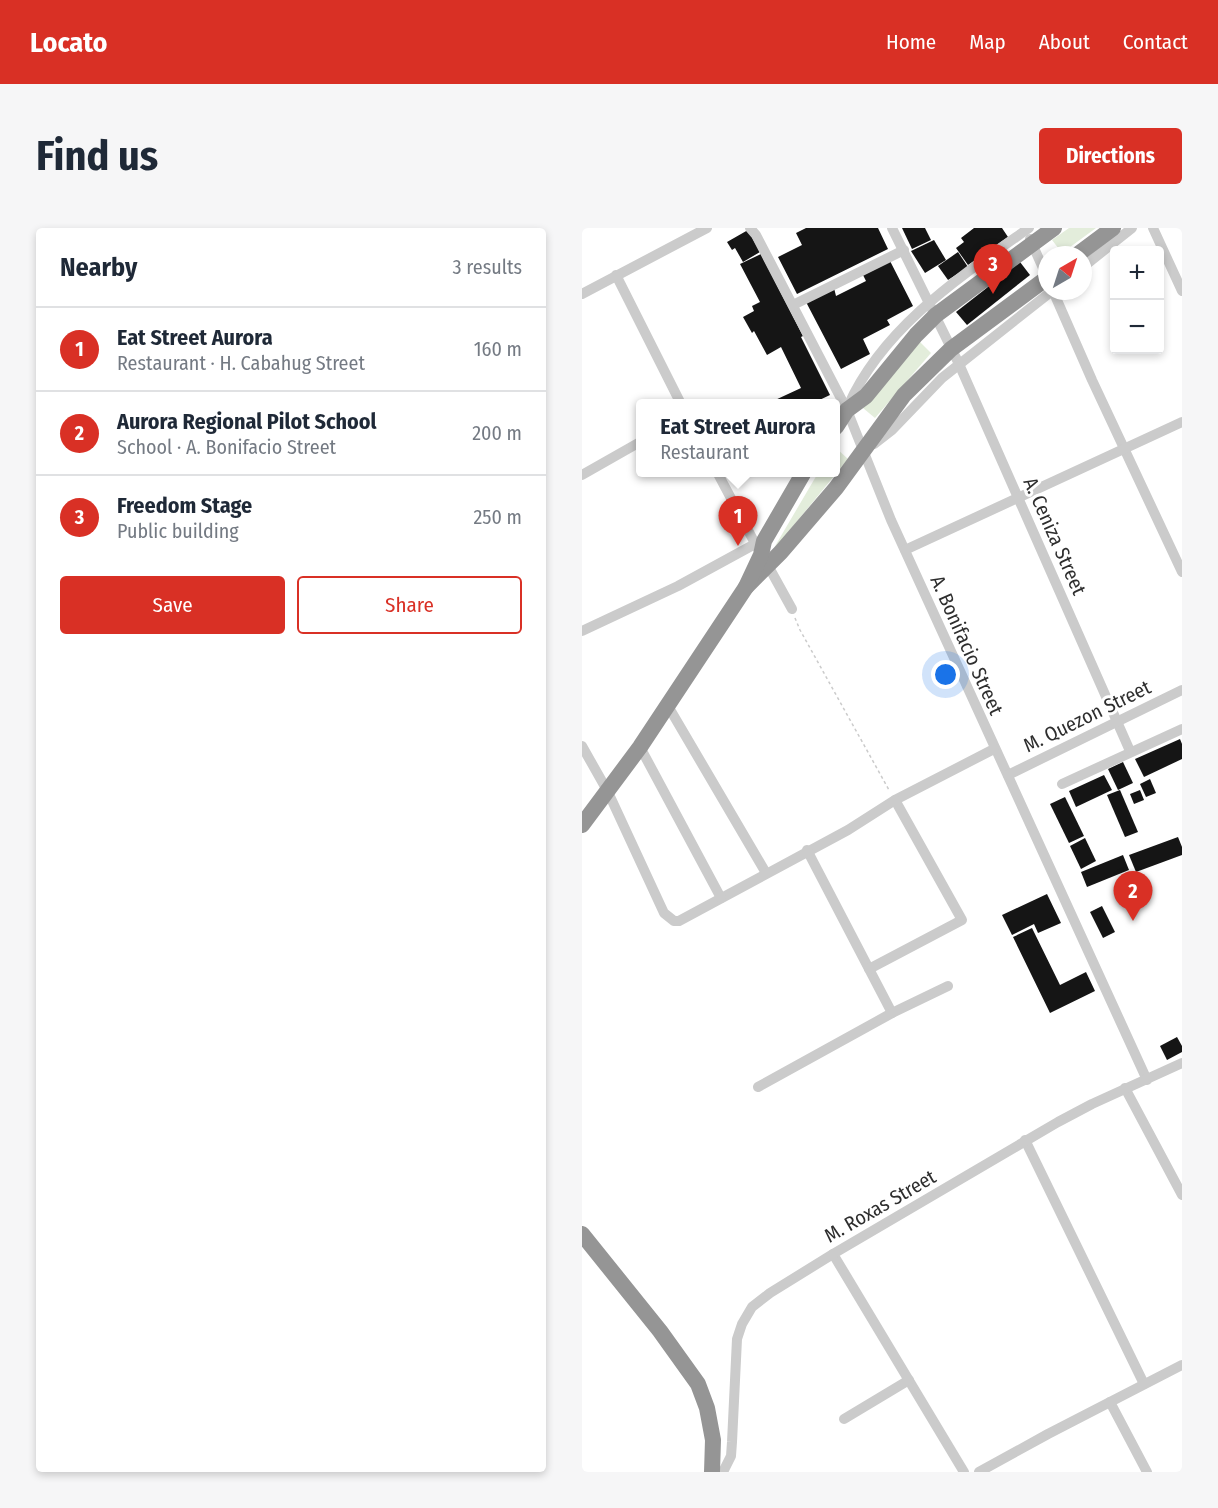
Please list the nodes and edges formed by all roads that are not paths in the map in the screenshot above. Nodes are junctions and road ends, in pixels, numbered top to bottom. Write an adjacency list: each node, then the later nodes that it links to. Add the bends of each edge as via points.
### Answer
1 (707, 228): 13 (street)
2 (750, 228): 19 (street, A. Bonifacio Street)
3 (892, 228): 10 (street, A. Ceniza Street)
4 (1054, 228): 8 (highway)
5 (1113, 228): 9 (highway)
6 (1132, 228): 12 (street)
7 (1153, 228): 15 (street)
8 (1028, 232): 11 (street); 20 (highway)
9 (1089, 246)
10 (904, 250): 19 (street); 20 (street, A. Ceniza Street)
11 (1038, 256)
12 (1092, 260)
13 (616, 275): 16 (street); 22 (street)
14 (1038, 285): 21 (highway)
15 (1182, 291)
16 (582, 294)
17 (1040, 300): 21 (street)
18 (1057, 300): 27 (street)
19 (793, 305): 23 (street, A. Bonifacio Street)
20 (932, 309): 21 (street, A. Ceniza Street); 23 (highway, via 866,396)
21 (955, 357): 28 (highway, via 904,395); 32 (street, A. Ceniza Street)
22 (678, 399)
23 (847, 410): 24 (highway); 28 (street, A. Bonifacio Street)
24 (840, 421)
25 (1182, 422): 27 (street)
26 (636, 444): 29 (street)
27 (1124, 449): 32 (street); 35 (street)
28 (864, 451): 33 (street, A. Bonifacio Street); 34 (highway, via 836,488)
29 (582, 475)
30 (720, 477): 34 (street)
31 (801, 477): 34 (highway, via 764,541)
32 (1018, 498): 33 (street); 40 (street, A. Ceniza Street)
33 (904, 550): 44 (street, A. Bonifacio Street)
34 (761, 554): 36 (street); 37 (street, via 678,586); 39 (highway, via 746,587)
35 (1182, 572)
36 (792, 609)
37 (582, 631)
38 (1182, 690): 40 (street, M. Quezon Street)
39 (668, 706): 43 (highway); 52 (street)
40 (1118, 722): 45 (street, A. Ceniza Street); 46 (street, M. Quezon Street)
41 (1182, 729): 45 (street)
42 (582, 746): 48 (street)
43 (640, 747): 48 (highway); 53 (street)
44 (994, 749): 46 (street, A. Bonifacio Street); 49 (street)
45 (1130, 751): 47 (street)
46 (1008, 775): 58 (street, A. Bonifacio Street)
47 (1062, 784)
48 (608, 792): 50 (highway); 53 (street, via 669,918 680,921)
49 (895, 800): 51 (street); 54 (street, via 962,920)
50 (582, 825)
51 (807, 850): 52 (street); 54 (street)
52 (766, 873): 53 (street)
53 (721, 898)
54 (870, 969): 56 (street)
55 (948, 986): 56 (street)
56 (892, 1013): 59 (street)
57 (1182, 1063): 58 (street, M. Roxas Street)
58 (1147, 1080): 60 (street, M. Roxas Street)
59 (758, 1088)
60 (1125, 1088): 61 (street, M. Roxas Street); 62 (street)
61 (1025, 1140): 64 (street, M. Roxas Street); 67 (street)
62 (1182, 1195)
63 (582, 1234): 70 (highway, via 698,1384 713,1440)
64 (833, 1254): 66 (street); 71 (street, M. Roxas Street, via 770,1293 752,1307 742,1324 737,1339 730,1456)
65 (1182, 1365): 67 (street)
66 (909, 1380): 69 (street); 72 (street)
67 (1144, 1384): 68 (street)
68 (1110, 1402): 73 (street); 74 (street)
69 (844, 1419)
70 (712, 1472)
71 (723, 1472)
72 (964, 1472)
73 (979, 1472)
74 (1147, 1472)

